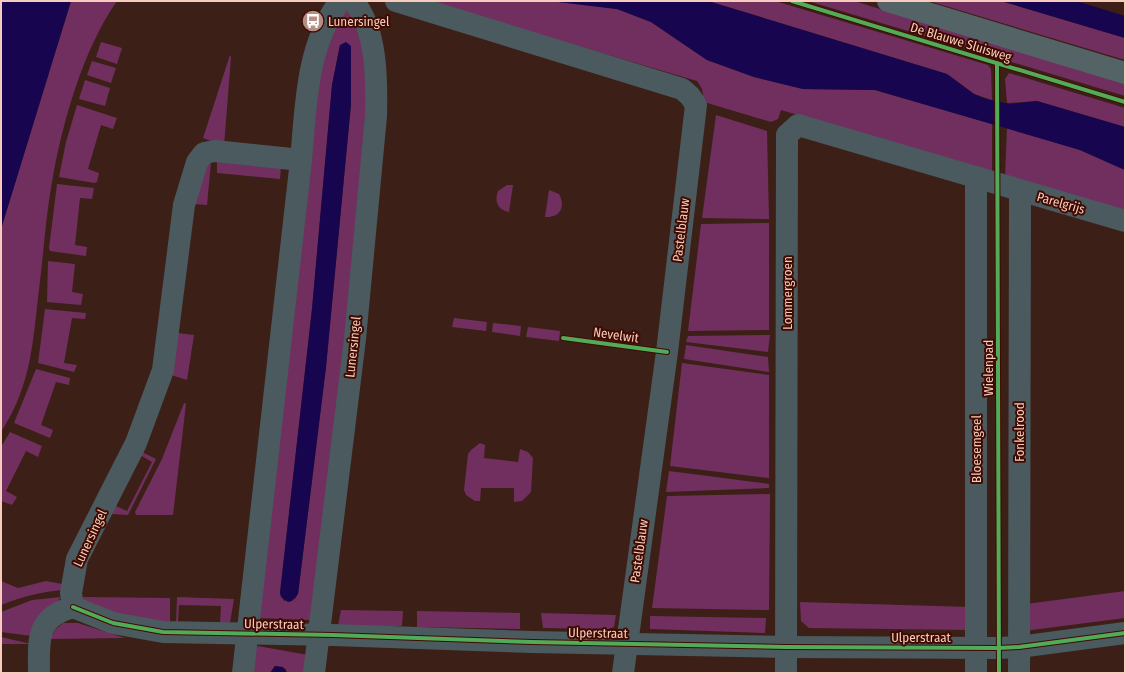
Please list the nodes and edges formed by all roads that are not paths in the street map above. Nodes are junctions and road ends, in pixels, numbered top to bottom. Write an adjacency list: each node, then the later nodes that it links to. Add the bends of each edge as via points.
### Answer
1 (340, 1): 6 (street, via 333,11 312,64)
2 (353, 1): 14 (street, Lunersingel, via 361,10 368,26 377,84 376,116 355,339)
3 (396, 1): 15 (street, Pastelblauw, via 682,89 696,105 667,352)
4 (888, 1): 5 (main road, De Blauwe Sluisweg)
5 (1125, 73)
6 (301, 160): 11 (street, Lunersingel, via 215,152 204,153 197,162 184,205 163,370 136,443 77,559 71,593); 12 (street)
7 (976, 177): 8 (street, Lommergroen); 16 (street, Lommergroen, via 798,125 787,135); 17 (street, Bloesemgeel)
8 (998, 184): 9 (street, Parelgrijs)
9 (1020, 191): 10 (street, Parelgrijs); 18 (street, Fonkelrood)
10 (1125, 221)
11 (73, 607): 12 (street, Ulperstraat, via 113,623 158,632); 19 (street, via 62,610 50,619 40,632)
12 (249, 633): 14 (street, Ulperstraat); 20 (street)
13 (1125, 633): 18 (street, Ulperstraat)
14 (320, 635): 15 (street, Ulperstraat); 21 (street, Lunersingel)
15 (626, 644): 16 (street, Ulperstraat); 22 (street, Pastelblauw)
16 (786, 647): 17 (street, Ulperstraat); 23 (street, Lommergroen)
17 (976, 647): 18 (street, Ulperstraat); 24 (street, Bloesemgeel)
18 (1019, 647): 25 (street, Fonkelrood)
19 (39, 673)
20 (243, 673)
21 (314, 673)
22 (623, 673)
23 (786, 673)
24 (976, 673)
25 (1019, 673)

